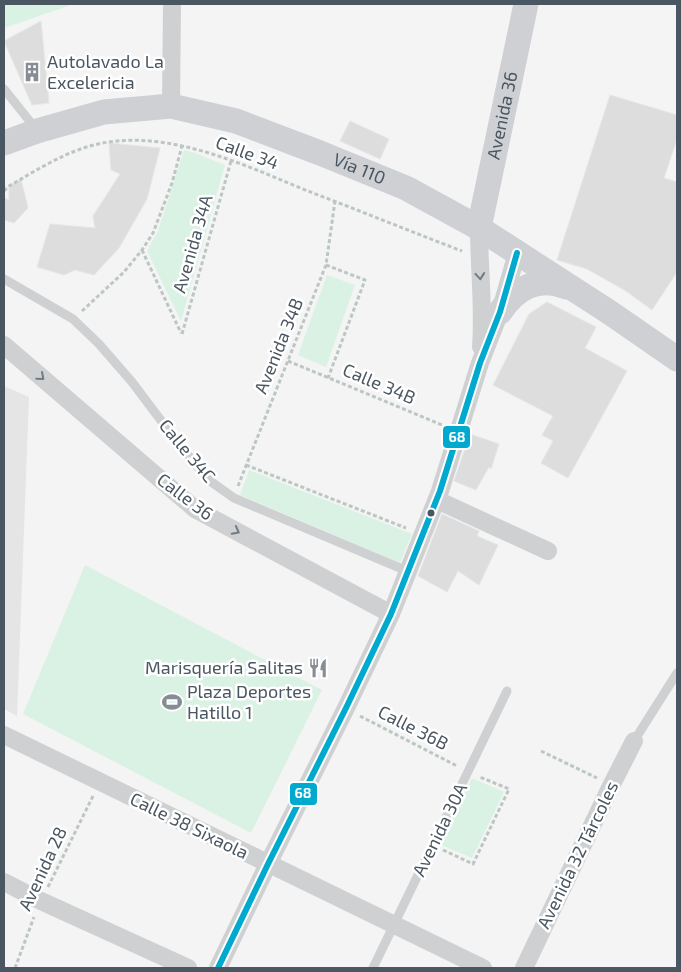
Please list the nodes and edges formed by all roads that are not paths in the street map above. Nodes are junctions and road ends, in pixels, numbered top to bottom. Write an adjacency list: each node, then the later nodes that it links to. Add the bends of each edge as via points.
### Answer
1 (172, 4): 4 (street)
2 (526, 4): 7 (main road, Avenida 36)
3 (4, 89): 5 (lane)
4 (171, 106): 5 (main road, Vía 110, via 104,112); 7 (main road, Vía 110, via 236,121 320,153 406,188)
5 (38, 131): 6 (main road, Vía 110)
6 (4, 143)
7 (479, 228): 8 (main road, Vía 110); 14 (street, one-way to 14, via 482,293)
8 (517, 253): 10 (main road, Vía 110); 11 (street)
9 (4, 279): 17 (lane, Calle 34C, via 73,320 99,344 210,481 234,498)
10 (574, 291): 11 (main road, via 558,284 541,283 524,288 510,298); 13 (main road, Vía 110)
11 (500, 312): 14 (street)
12 (4, 345): 18 (street, Calle 36, one-way to 18, via 195,508)
13 (677, 359)
14 (480, 364): 15 (street)
15 (437, 500): 16 (street); 17 (street)
16 (548, 551)
17 (407, 571): 18 (street)
18 (391, 614): 23 (street)
19 (677, 673): 22 (lane)
20 (507, 691): 25 (lane, Avenida 30A)
21 (4, 735): 23 (street, Calle 38 Sixaola)
22 (634, 741): 30 (street, Avenida 32 Tárcoles)
23 (268, 864): 25 (street, Calle 38 Sixaola); 27 (street)
24 (4, 882): 26 (street)
25 (394, 926): 28 (lane, Avenida 30A); 29 (street, Calle 38 Sixaola)
26 (188, 968)
27 (218, 968)
28 (373, 968)
29 (483, 968)
30 (524, 968)

